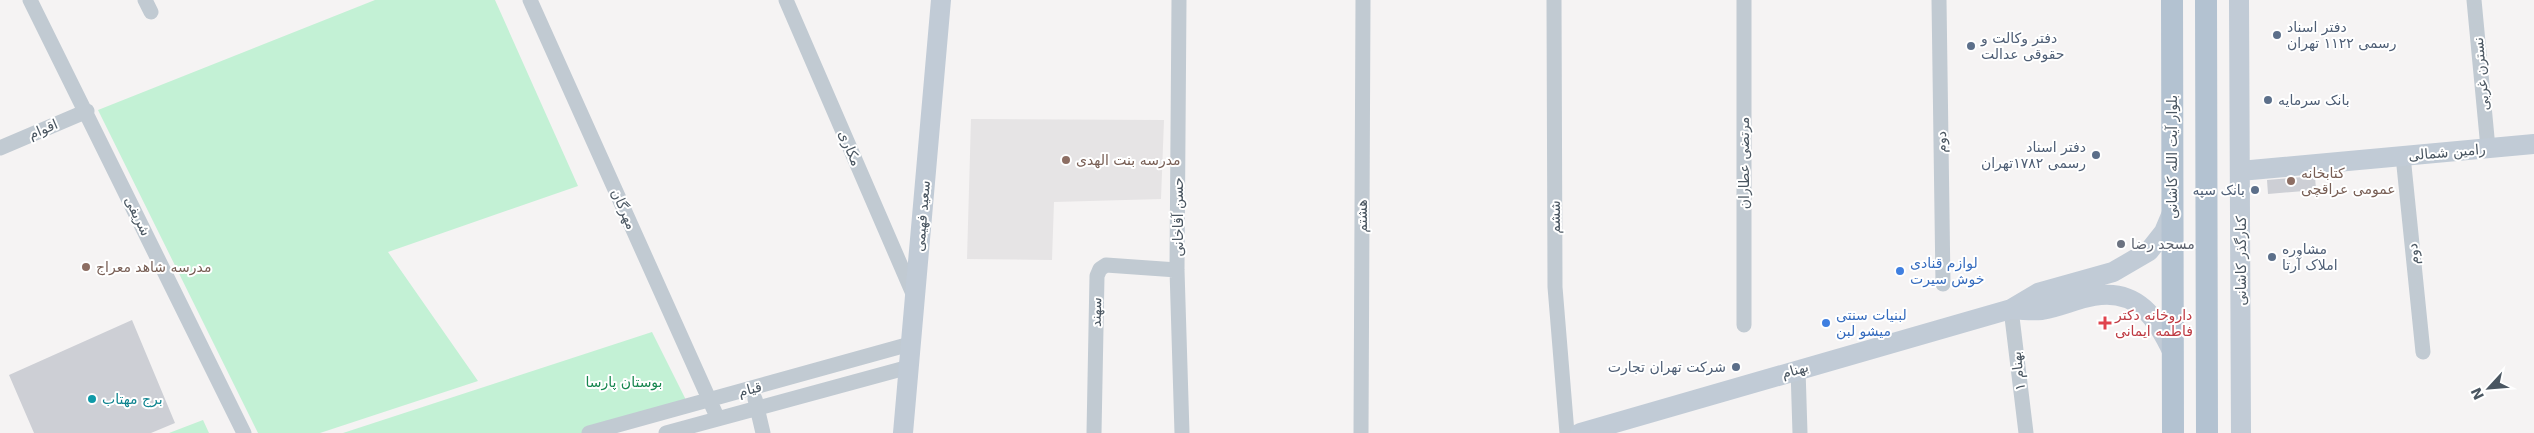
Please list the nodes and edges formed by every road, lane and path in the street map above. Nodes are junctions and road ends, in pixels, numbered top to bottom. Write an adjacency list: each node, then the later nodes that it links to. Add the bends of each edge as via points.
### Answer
1 (30, 0): 14 (street, شریفی)
2 (530, 0): 34 (street, مهرگان)
3 (786, 0): 25 (street, مکاری)
4 (941, 0): 25 (main road, سعید فهیمی)
5 (1179, 0): 21 (street, حسن آقاخانی)
6 (1363, 0): 45 (street, هشتم)
7 (1554, 0): 46 (street, ششم, via 1555,287)
8 (1744, 0): 27 (street, مرتضی عطاران)
9 (1939, 0): 23 (street, دوم)
10 (2172, 0): 20 (main road, بلوار آیت الله کاشانی)
11 (2206, 0): 51 (main road)
12 (2240, 0): 19 (main road, کنارگذر کاشانی)
13 (2474, 0): 17 (street, نسترن غربی)
14 (87, 111): 16 (street, اقوام); 38 (street, شریفی)
15 (2534, 144): 17 (main road, رامین شمالی)
16 (0, 148)
17 (2488, 148): 18 (main road, رامین شمالی)
18 (2403, 156): 19 (main road, رامین شمالی); 29 (street, دوم)
19 (2240, 170): 52 (main road, کنارگذر کاشانی)
20 (2172, 213): 22 (main road, بهنام, via 2164,232 2150,251); 30 (main road, بلوار آیت الله کاشانی)
21 (1177, 270): 43 (street, سهند, via 1106,265 1100,269 1097,276); 44 (street, حسن آقاخانی)
22 (2113, 272): 24 (main road, via 2126,274 2130,281 2128,289); 26 (main road, بهنام, via 2038,293)
23 (1943, 284)
24 (2120, 295): 26 (main road, بهنام, via 2095,296 2040,310); 30 (main road, بهنام, via 2137,302 2149,312)
25 (914, 296): 28 (main road, سعید فهیمی)
26 (2011, 309): 32 (main road, بهنام); 49 (street, بهنام ۱)
27 (1744, 325)
28 (910, 344): 31 (main road, سعید فهیمی); 33 (street, قیام)
29 (2423, 352)
30 (2174, 353): 50 (main road, بلوار آیت الله کاشانی)
31 (909, 367): 35 (street, قیام); 42 (main road, سعید فهیمی)
32 (1798, 369): 47 (main road, بهنام); 48 (street)
33 (752, 388): 34 (street, قیام); 35 (street)
34 (709, 400): 36 (street, مهرگان); 37 (street, قیام)
35 (757, 408): 36 (street, قیام); 41 (street)
36 (718, 419): 40 (street, قیام)
37 (616, 429): 39 (street, قیام)
38 (244, 433)
39 (590, 433)
40 (666, 433)
41 (763, 433)
42 (903, 433)
43 (1094, 433)
44 (1182, 433)
45 (1360, 433)
46 (1567, 433)
47 (1580, 433)
48 (1800, 433)
49 (2026, 433)
50 (2173, 433)
51 (2207, 433)
52 (2241, 433)

